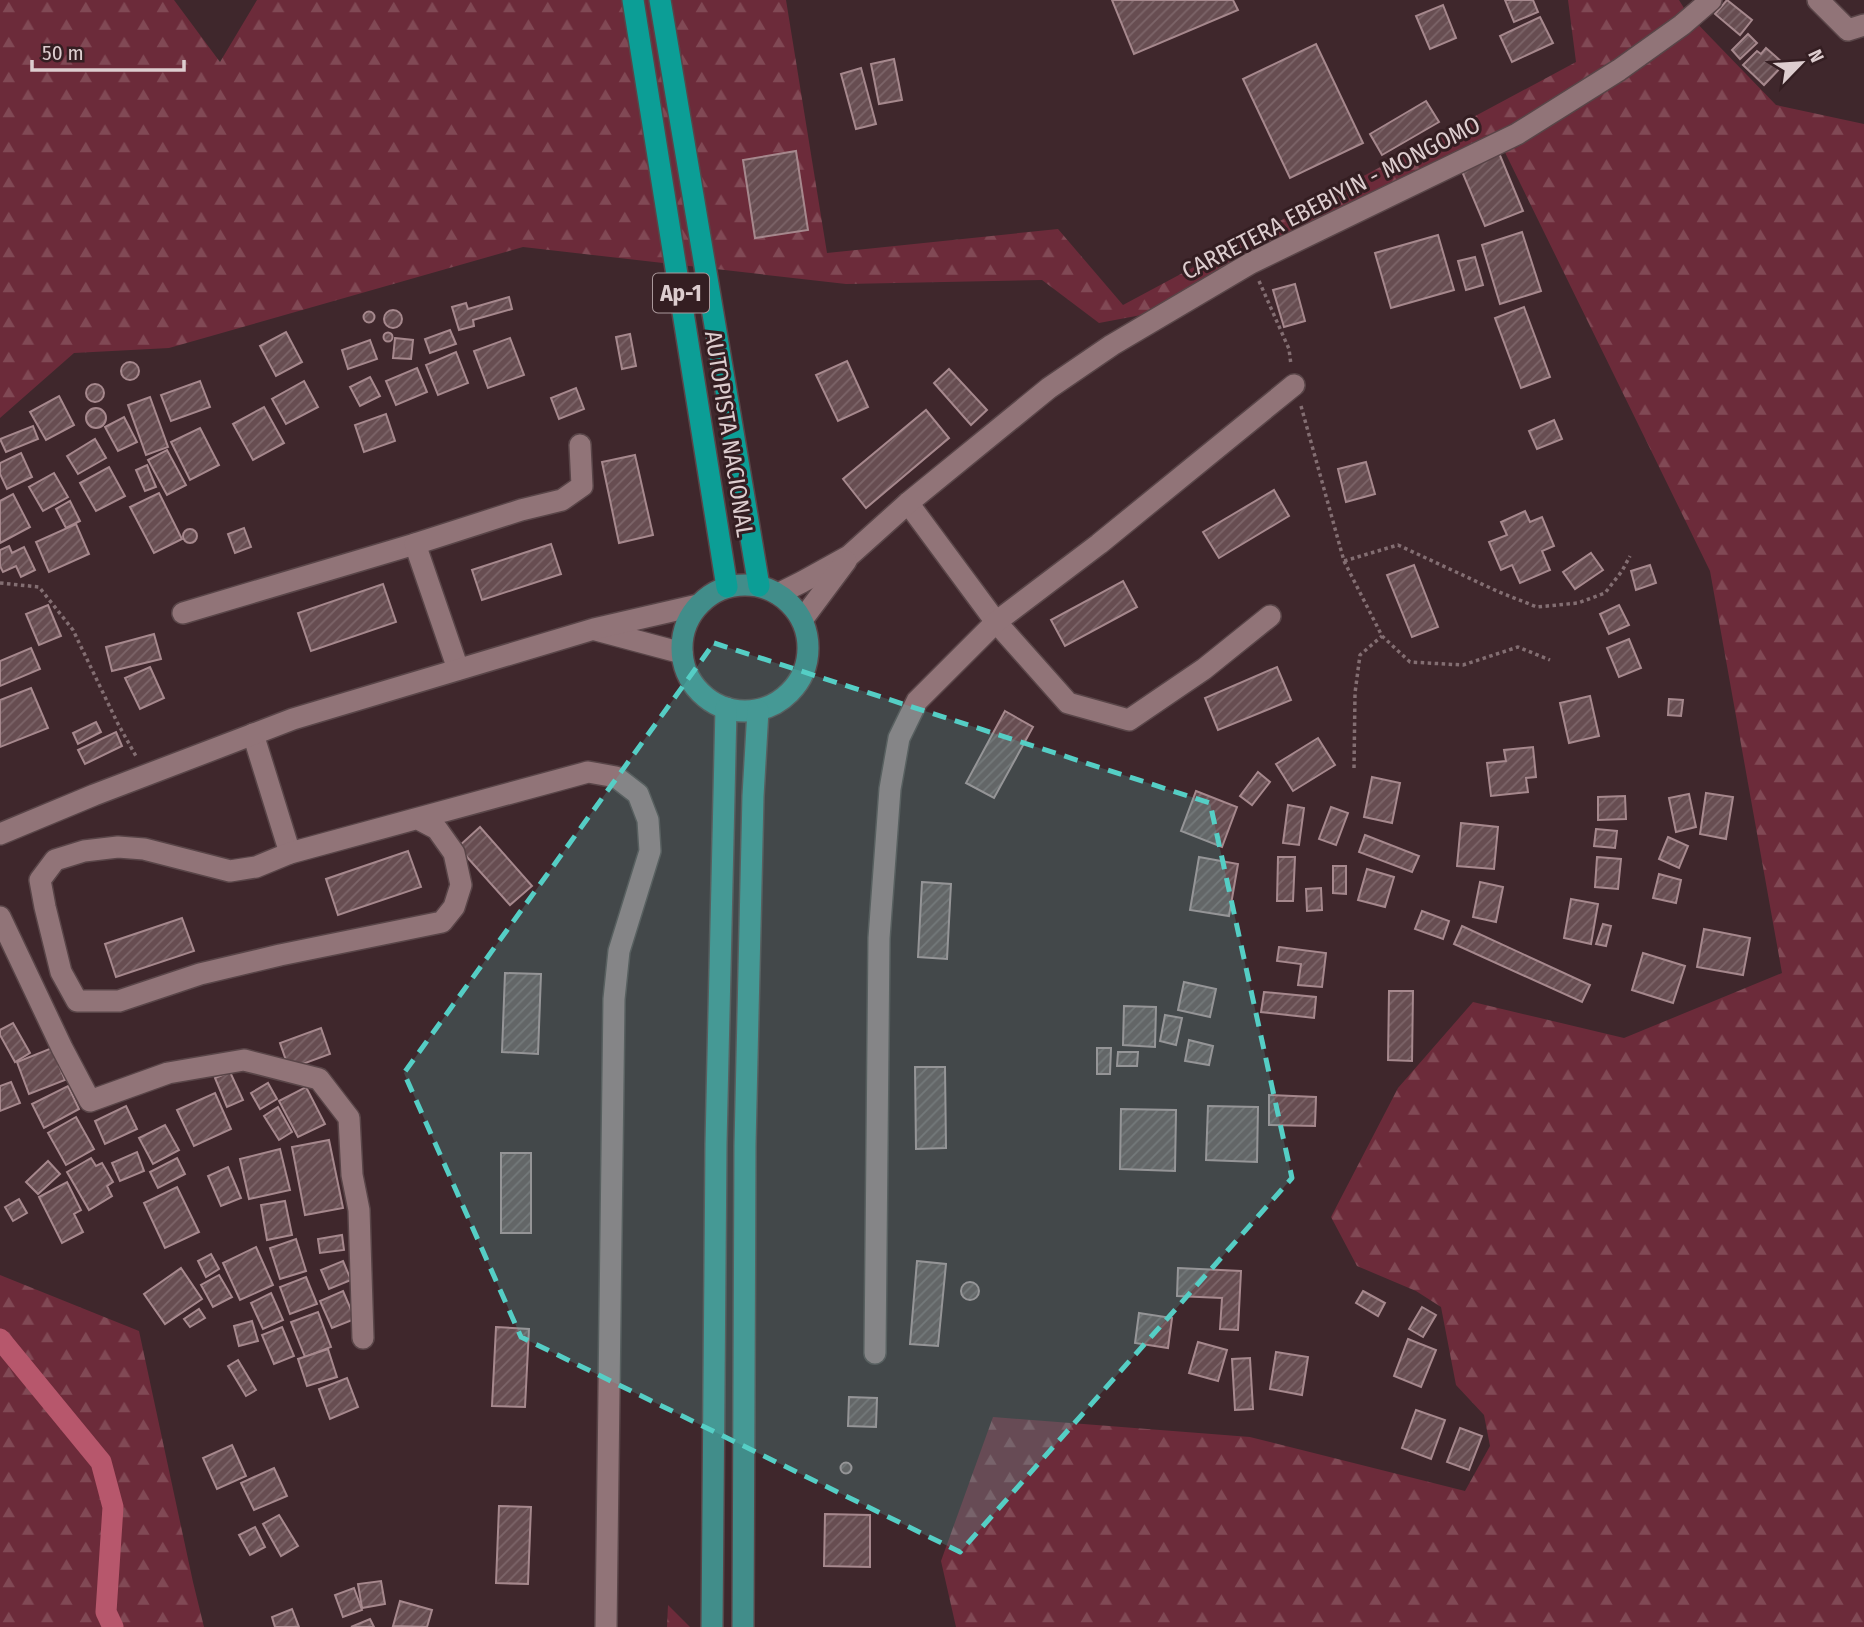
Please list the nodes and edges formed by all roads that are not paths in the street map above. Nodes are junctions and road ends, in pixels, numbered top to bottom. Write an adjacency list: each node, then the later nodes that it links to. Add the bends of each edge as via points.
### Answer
1 (634, 0): 11 (highway, AUTOPISTA NACIONAL / Ap-1)
2 (660, 0): 12 (highway, AUTOPISTA NACIONAL / Ap-1)
3 (1711, 0): 8 (street, CARRETERA EBEBIYIN - MONGOMO, via 1619,71 1517,134 1251,263 1112,345 1059,381)
4 (1818, 0): 5 (street, via 1847,30)
5 (1864, 25)
6 (1294, 385): 17 (street, via 1100,544)
7 (580, 444): 9 (street, via 582,486 562,500)
8 (908, 503): 10 (street, CARRETERA EBEBIYIN - MONGOMO); 17 (street)
9 (415, 544): 14 (street); 20 (street)
10 (849, 556): 12 (street, CARRETERA EBEBIYIN - MONGOMO, via 802,582); 16 (street, CARRETERA EBEBIYIN - MONGOMO)
11 (727, 587): 12 (main road); 13 (main road)
12 (768, 590): 16 (main road, via 792,605)
13 (698, 605): 18 (street); 19 (main road, via 685,628)
14 (183, 612)
15 (1270, 616): 17 (street, via 1129,720 1069,702)
16 (802, 621): 22 (main road, via 808,648 801,676 783,698)
17 (996, 622): 29 (street, via 917,701 900,738 890,789 879,938)
18 (594, 629): 19 (street); 20 (street)
19 (682, 653): 21 (main road, via 696,687)
20 (457, 669): 23 (street)
21 (726, 708): 22 (main road); 32 (main road)
22 (758, 710): 30 (main road, via 745,1132)
23 (253, 734): 25 (street); 26 (street)
24 (418, 819): 26 (street); 26 (street, via 437,829 454,853 461,885 454,907 442,922 201,974 119,1000 77,1001 61,972 40,880 55,860 84,851 145,849 230,871 256,867); 31 (street, via 588,772 616,776 638,794 648,820 650,850 618,951 614,999)
25 (0, 834)
26 (290, 853)
27 (0, 917): 28 (street, via 90,1101 168,1073 244,1060 319,1079 349,1118 359,1210)
28 (363, 1338)
29 (875, 1353)
30 (744, 1604): 33 (main road); 34 (street)
31 (606, 1627)
32 (712, 1627)
33 (743, 1627)
34 (755, 1627)

